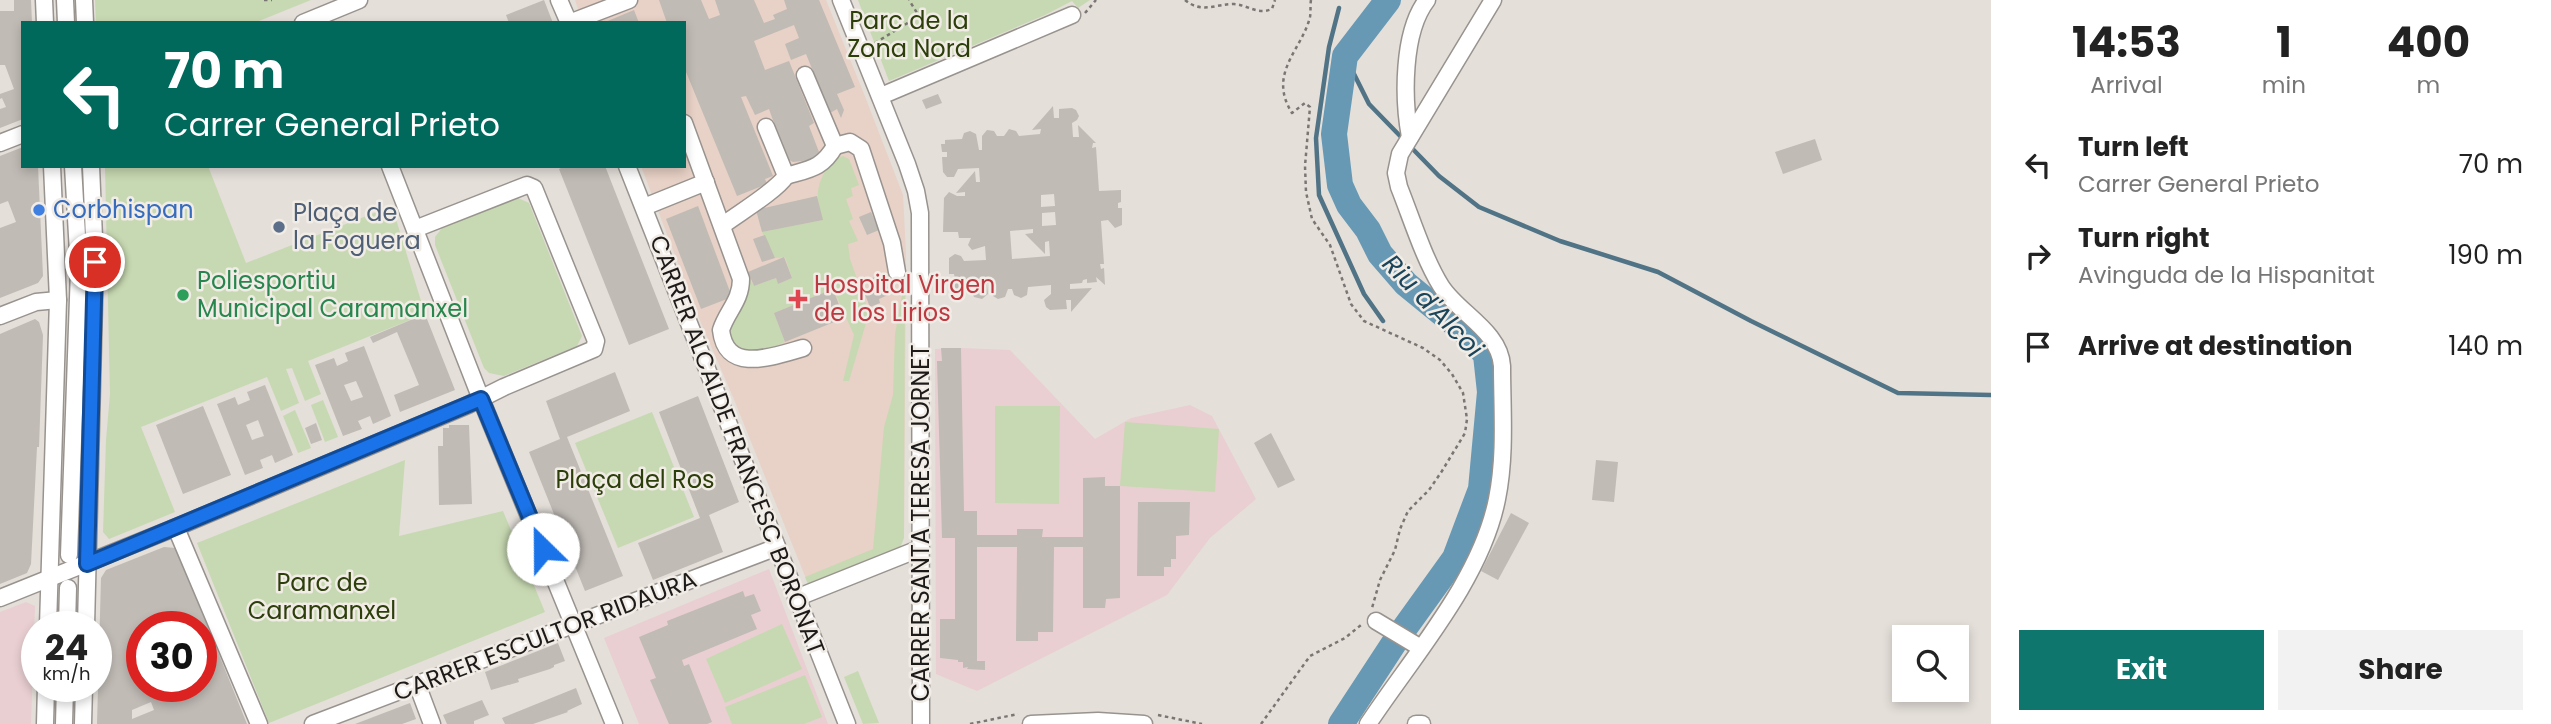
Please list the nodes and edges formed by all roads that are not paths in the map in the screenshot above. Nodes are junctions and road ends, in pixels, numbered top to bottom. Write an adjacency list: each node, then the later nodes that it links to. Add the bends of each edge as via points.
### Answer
1 (44, 0): 12 (street)
2 (65, 0): 13 (street)
3 (84, 0): 14 (street)
4 (359, 0): 11 (street)
5 (559, 0): 15 (street)
6 (629, 0): 16 (street)
7 (841, 0): 18 (street, CARRER SANTA TERESA JORNET)
8 (1427, 0): 22 (street, via 1415,23 1410,50 1406,112)
9 (1493, 0): 22 (street)
10 (1072, 15): 18 (street)
11 (331, 18)
12 (45, 21)
13 (66, 21)
14 (85, 21)
15 (568, 21)
16 (574, 21)
17 (805, 75): 24 (street)
18 (881, 96): 42 (street, CARRER SANTA TERESA JORNET, via 911,174 920,213)
19 (766, 127): 30 (street)
20 (686, 128): 31 (street)
21 (21, 135): 23 (street)
22 (1410, 137): 54 (street, via 1396,173 1404,200 1440,286 1500,353 1502,463 1497,502 1476,557 1446,613)
23 (0, 143)
24 (835, 146): 30 (street, via 818,166); 35 (street, via 850,142 861,149)
25 (52, 168): 36 (street)
26 (73, 168): 43 (street, via 79,270)
27 (91, 168): 44 (street, via 95,262)
28 (391, 168): 33 (street)
29 (628, 168): 32 (street, CARRER ALCALDE FRANCESC BORONAT)
30 (786, 176): 34 (street)
31 (706, 182): 32 (street); 34 (street)
32 (644, 207): 41 (street, CARRER ALCALDE FRANCESC BORONAT)
33 (415, 229): 39 (street); 39 (street, via 531,186 596,341 592,352)
34 (725, 230): 38 (street, via 741,288 721,330 723,344 737,356 755,360)
35 (897, 272)
36 (58, 300): 37 (street, via 36,302); 45 (street)
37 (0, 316)
38 (803, 348)
39 (481, 399): 40 (street); 53 (street)
40 (176, 528): 44 (street); 63 (street)
41 (777, 547): 48 (street, CARRER ALCALDE FRANCESC BORONAT); 53 (street, CARRER ESCULTOR RIDAURA)
42 (921, 548): 48 (street); 68 (street, CARRER SANTA TERESA JORNET)
43 (69, 555)
44 (87, 564): 45 (street); 51 (street)
45 (50, 578): 47 (street); 49 (street)
46 (68, 588): 50 (street)
47 (0, 598)
48 (796, 598): 67 (street, CARRER ALCALDE FRANCESC BORONAT)
49 (49, 611)
50 (67, 611)
51 (86, 611)
52 (1369, 620): 54 (street)
53 (574, 624): 55 (street, CARRER ESCULTOR RIDAURA); 66 (street)
54 (1420, 648): 70 (street)
55 (417, 684): 64 (street, CARRER ESCULTOR RIDAURA); 65 (street)
56 (46, 702): 60 (street)
57 (65, 702): 61 (street)
58 (84, 702): 62 (street)
59 (1025, 719): 69 (street)
60 (45, 724)
61 (64, 724)
62 (83, 724)
63 (258, 724)
64 (313, 724)
65 (432, 724)
66 (614, 724)
67 (847, 724)
68 (921, 724)
69 (1144, 724)
70 (1368, 724)
71 (1416, 724): 72 (street)
72 (1422, 724)

